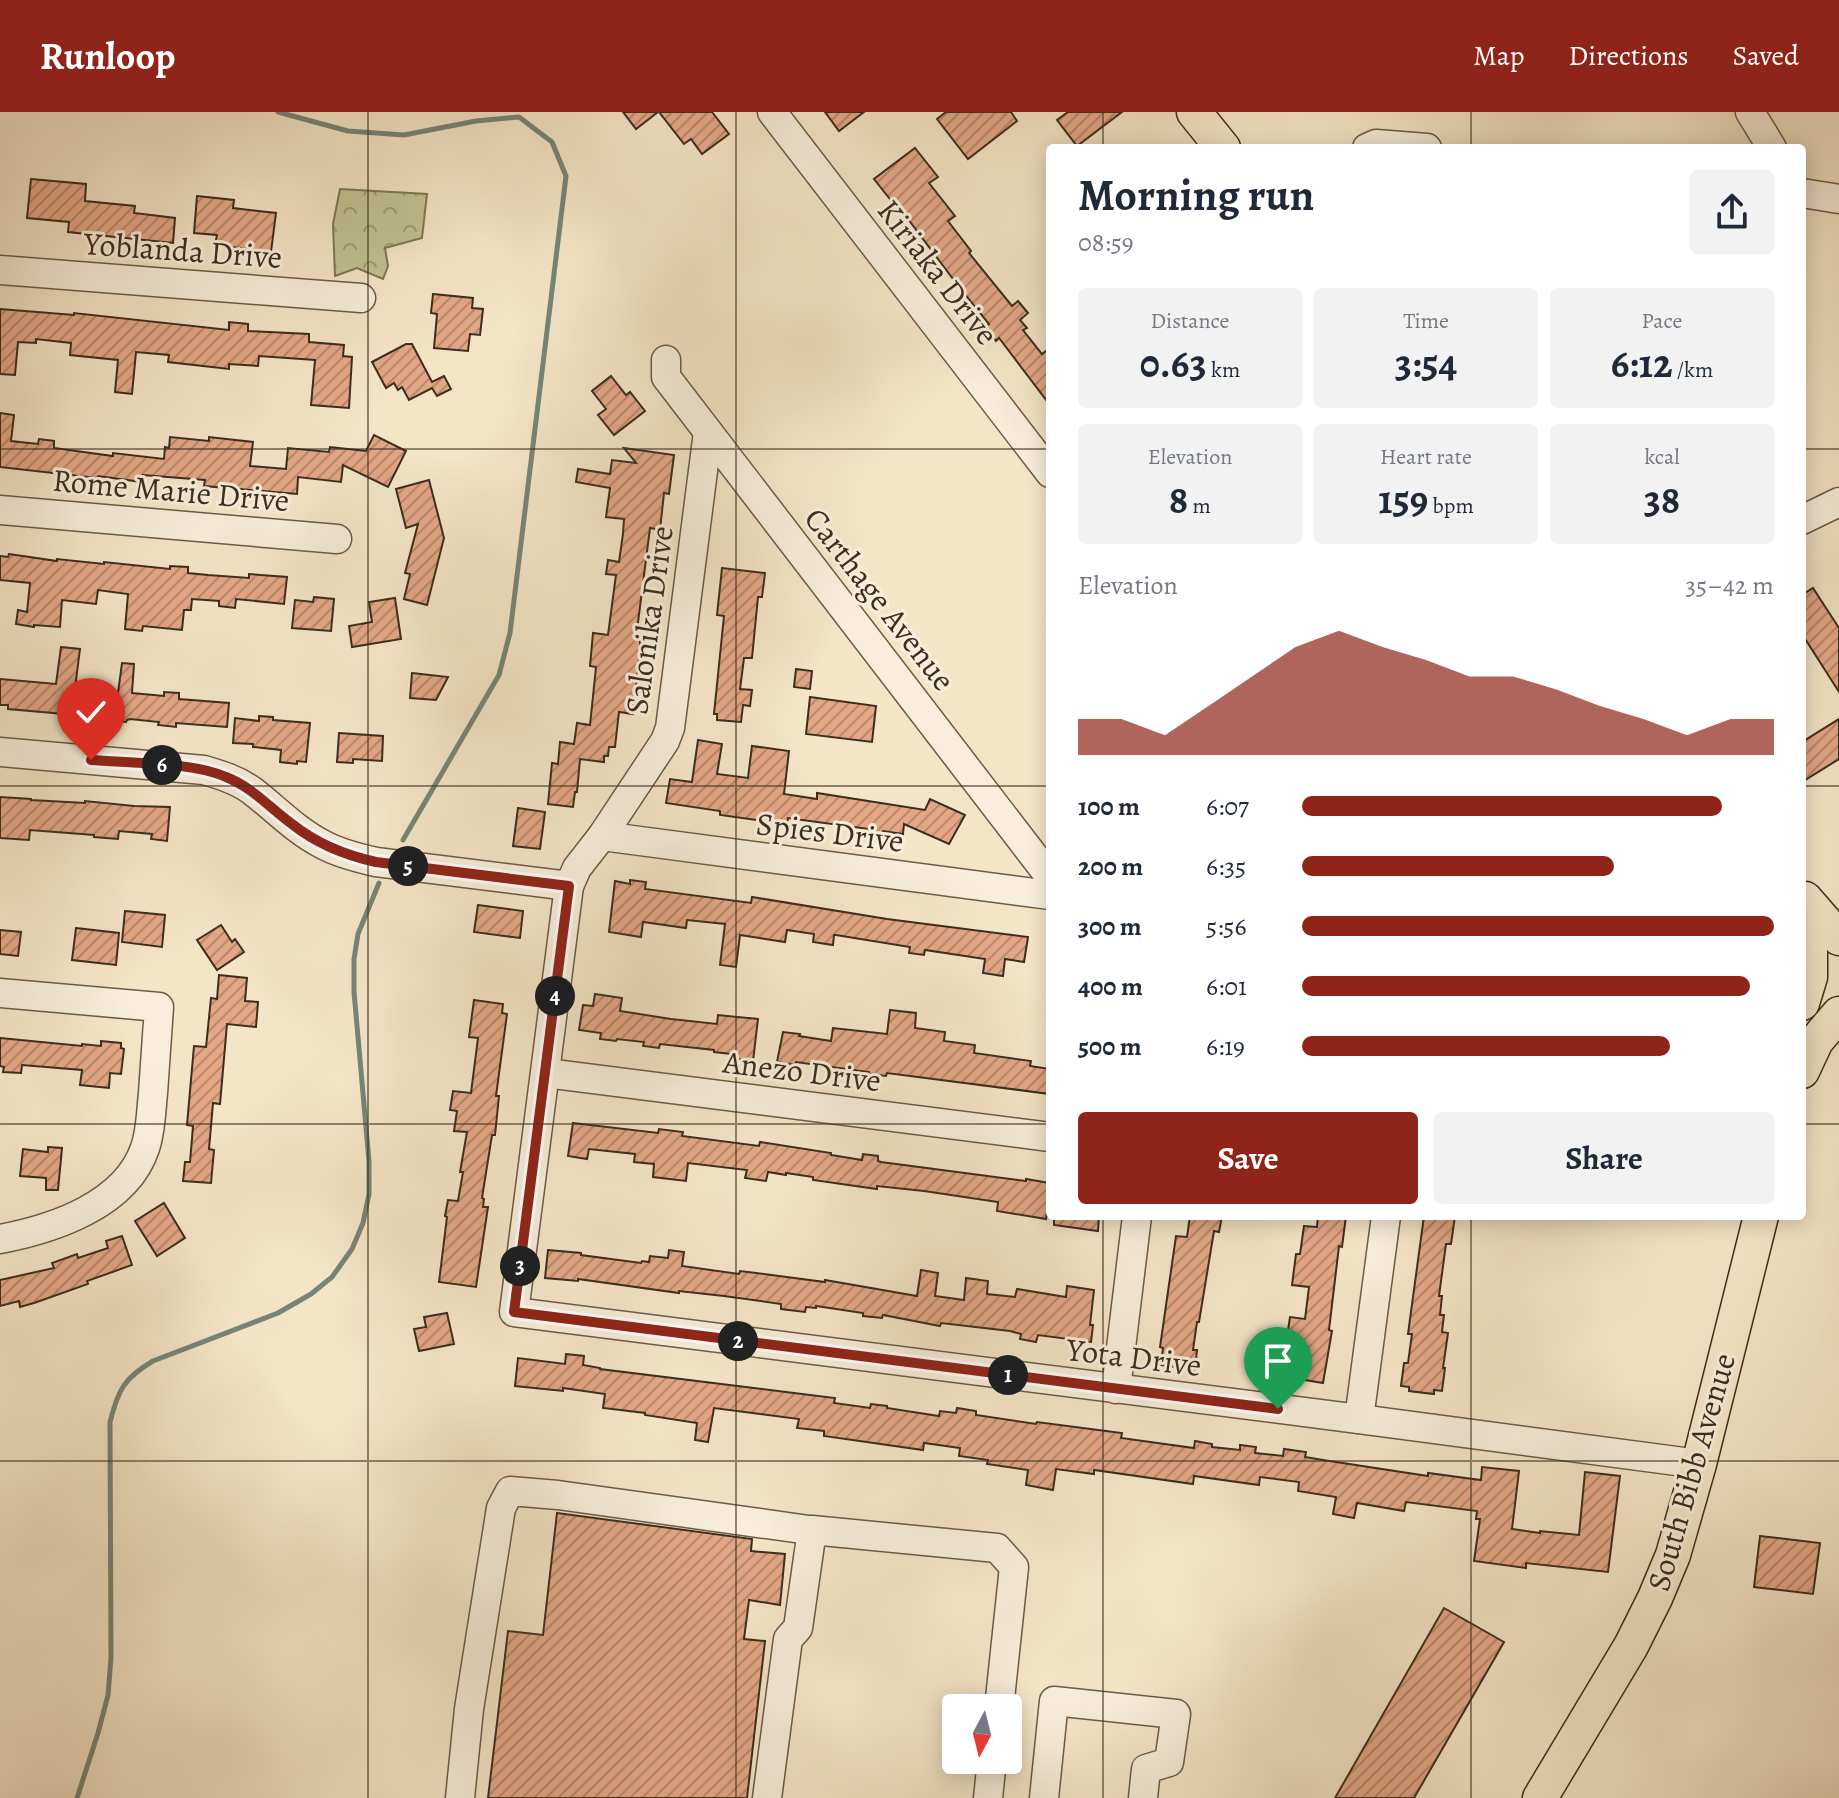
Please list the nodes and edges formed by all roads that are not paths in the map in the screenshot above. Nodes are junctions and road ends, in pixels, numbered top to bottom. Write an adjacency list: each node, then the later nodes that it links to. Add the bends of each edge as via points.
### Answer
1 (772, 112): 12 (street, Kiriaka Drive)
2 (1194, 112): 4 (main road)
3 (1750, 112): 5 (street)
4 (1220, 144)
5 (1770, 144)
6 (1806, 194): 7 (street)
7 (1839, 199)
8 (0, 270): 9 (street, Yoblanda Drive)
9 (361, 298)
10 (666, 360): 11 (street, Carthage Avenue, via 666,377)
11 (708, 432): 18 (street, Salonika Drive, via 670,728); 19 (street, Carthage Avenue)
12 (1046, 468)
13 (1839, 502): 15 (street)
14 (0, 510): 16 (street, Rome Marie Drive)
15 (1806, 518)
16 (337, 539)
17 (0, 752): 20 (street, via 204,770 249,789 294,826 351,856)
18 (602, 836): 20 (street, Salonika Drive); 21 (street, Spies Drive)
19 (1046, 872)
20 (569, 886): 28 (street, Salonika Drive)
21 (1046, 894)
22 (1806, 900): 23 (main road); 24 (main road)
23 (1839, 938)
24 (1806, 990)
25 (0, 993): 33 (street, via 159,1007 150,1127 136,1168 114,1192 78,1216)
26 (1839, 1014): 27 (main road)
27 (1806, 1062)
28 (546, 1073): 29 (street, Anezo Drive); 34 (street, Salonika Drive)
29 (1046, 1136)
30 (1137, 1220): 35 (street)
31 (1385, 1220): 36 (street)
32 (1760, 1220): 37 (main road, South Bibb Avenue)
33 (0, 1239)
34 (514, 1312): 35 (street, Yota Drive)
35 (1116, 1389): 36 (street, Yota Drive)
36 (1359, 1419): 37 (street, Yota Drive)
37 (1699, 1464): 46 (main road, South Bibb Avenue, via 1655,1598)
38 (816, 1531): 39 (street, via 997,1548 1014,1567); 41 (street, via 510,1491 501,1508); 42 (street, via 812,1530 798,1628 788,1639)
39 (1000, 1694)
40 (991, 1774): 43 (street)
41 (460, 1798)
42 (767, 1798)
43 (988, 1798)
44 (1044, 1798): 45 (street, via 1054,1701 1176,1714 1169,1762 1146,1769)
45 (1143, 1798)
46 (1540, 1798)

